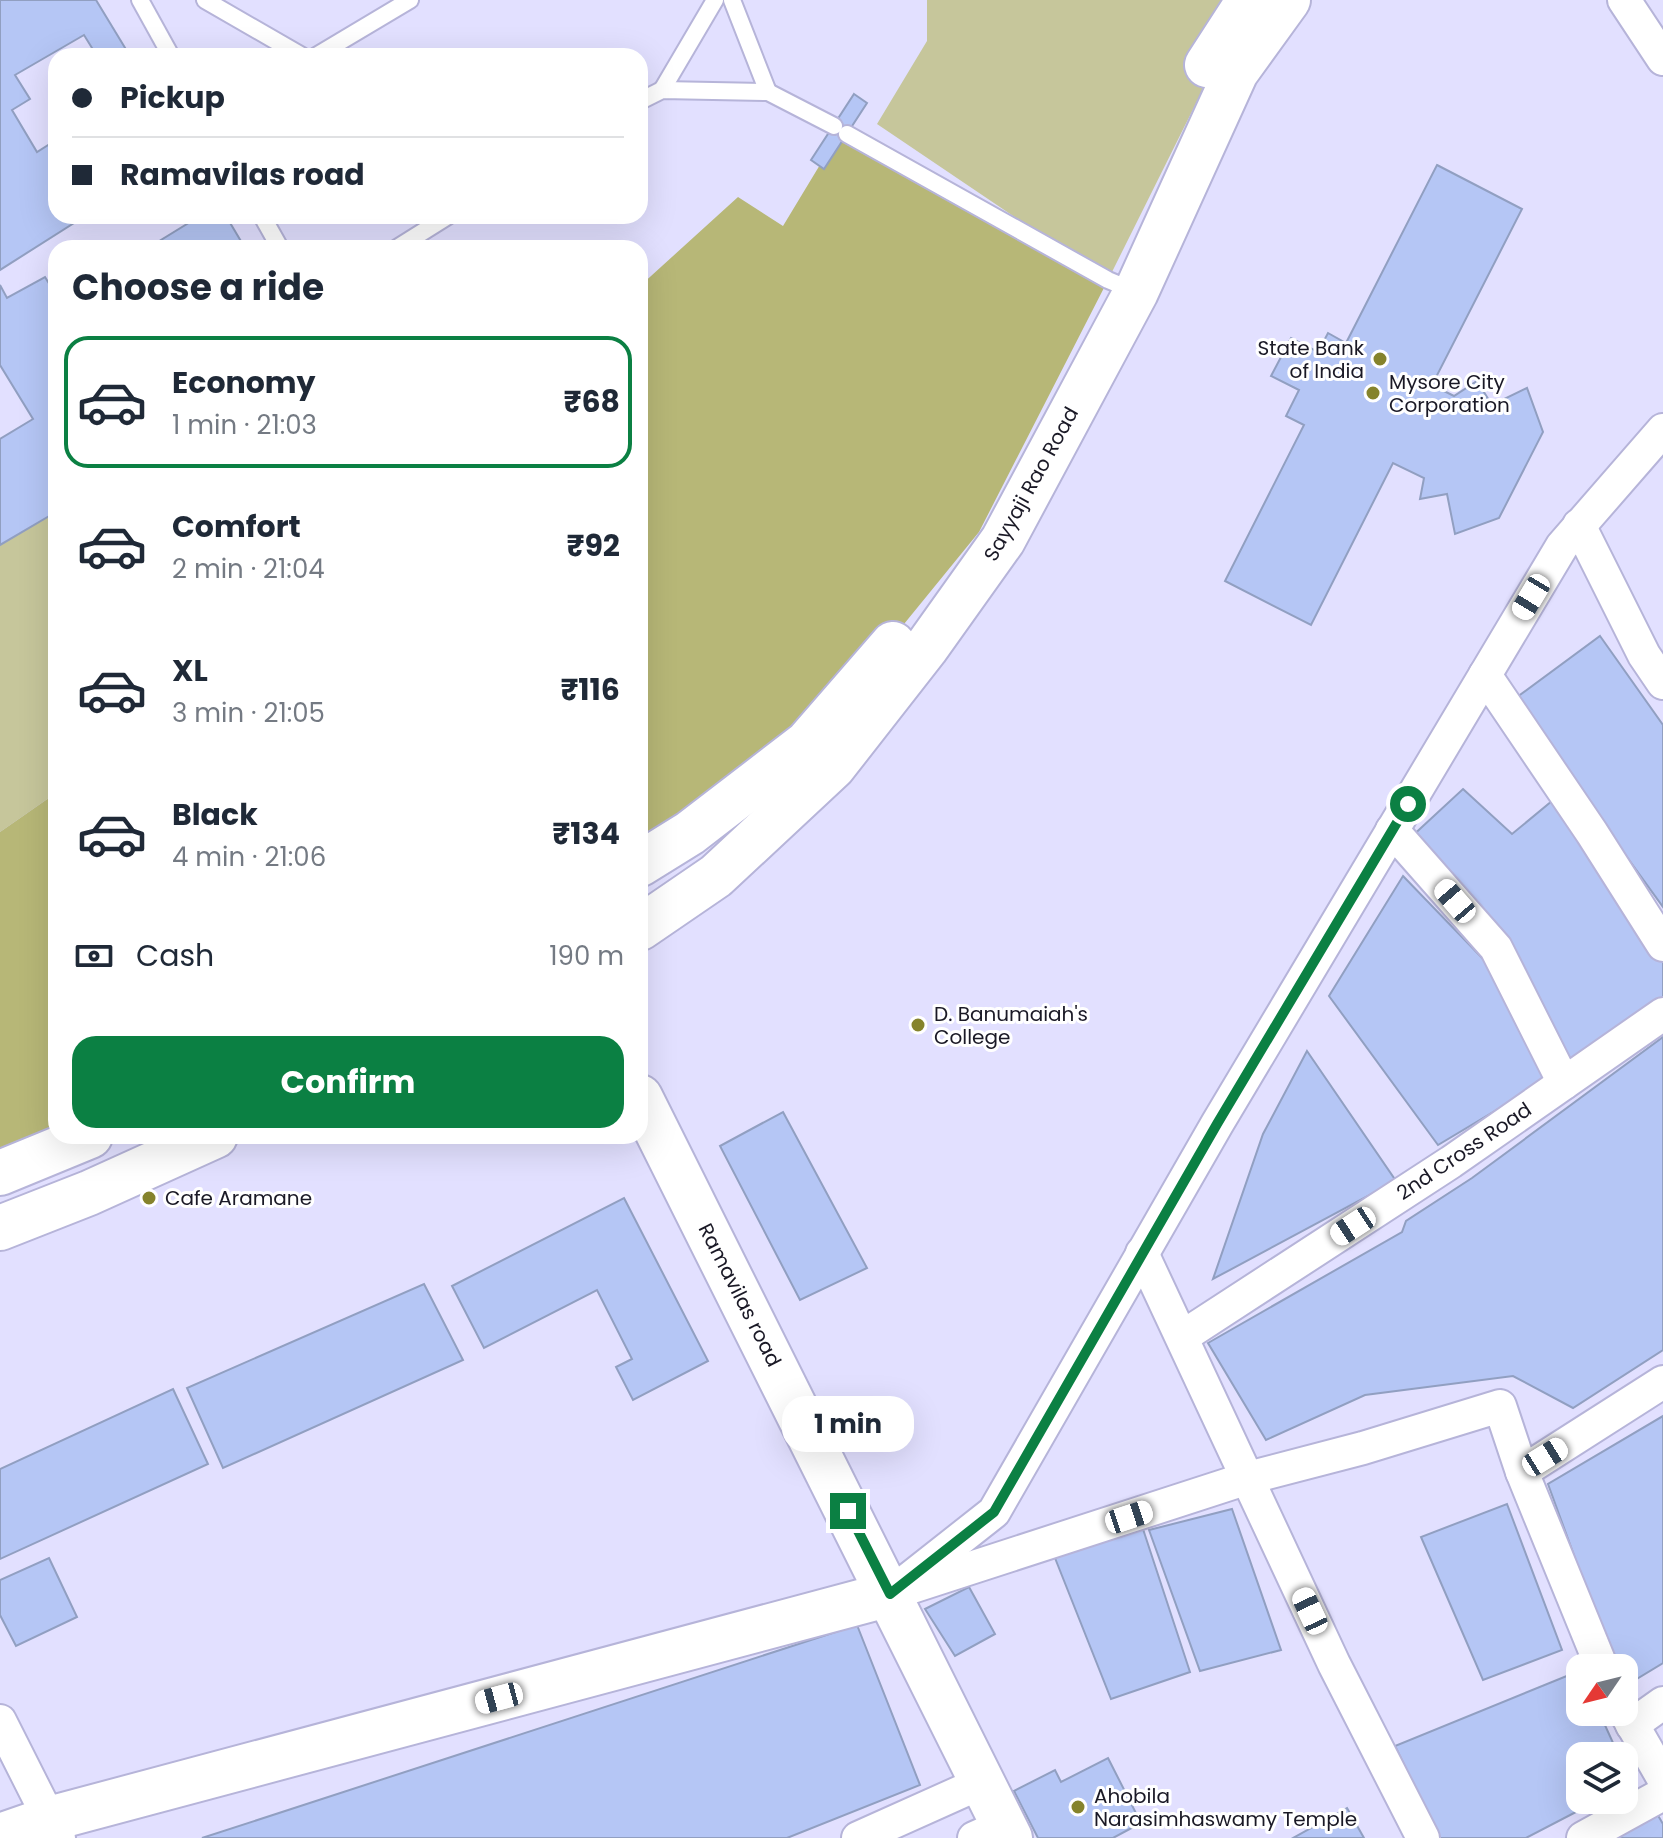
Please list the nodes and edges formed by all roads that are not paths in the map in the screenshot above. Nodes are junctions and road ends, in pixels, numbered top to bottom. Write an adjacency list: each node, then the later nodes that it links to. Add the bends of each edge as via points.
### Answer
1 (140, 0): 9 (lane)
2 (205, 0): 10 (lane)
3 (410, 0): 11 (lane)
4 (715, 0): 13 (lane)
5 (732, 0): 14 (lane)
6 (1249, 0): 18 (main road, Sayyaji Rao Road, via 1210,58)
7 (1288, 0): 18 (main road, Sayyaji Rao Road, via 1236,72)
8 (1624, 0): 12 (street)
9 (167, 48)
10 (288, 48)
11 (329, 48)
12 (1663, 59)
13 (662, 90): 14 (lane); 15 (lane)
14 (768, 92): 18 (lane)
15 (648, 97)
16 (435, 224): 17 (lane)
17 (410, 240)
18 (1122, 286): 24 (main road, Sayyaji Rao Road, via 979,532 905,631 807,743); 25 (main road, Sayyaji Rao Road, via 1003,540 926,648 833,767 716,876)
19 (1663, 430): 20 (street)
20 (1579, 525): 21 (street); 22 (street)
21 (1485, 675): 23 (street); 26 (street)
22 (1663, 683)
23 (1392, 830): 28 (street, via 1496,948); 34 (street)
24 (648, 859)
25 (648, 923)
26 (1663, 945)
27 (1663, 1014): 28 (street, 2nd Cross Road)
28 (1564, 1083): 35 (street, 2nd Cross Road)
29 (648, 1113): 39 (main road, Ramavilas road)
30 (71, 1144): 32 (main road)
31 (197, 1144): 33 (main road)
32 (0, 1173)
33 (0, 1228)
34 (1142, 1253): 35 (street); 39 (street, via 994,1512)
35 (1182, 1337): 38 (street)
36 (1663, 1382): 37 (street)
37 (1522, 1472): 38 (street, via 1500,1406); 40 (street)
38 (1248, 1478): 39 (street); 52 (street)
39 (890, 1594): 46 (main road, Ramavilas road); 48 (main road)
40 (1596, 1654)
41 (1663, 1703): 42 (street)
42 (1638, 1713)
43 (0, 1721): 48 (street)
44 (1633, 1726): 45 (street)
45 (1663, 1778)
46 (983, 1782): 49 (main road, Ramavilas road); 51 (street)
47 (1663, 1794): 53 (street)
48 (54, 1828): 50 (main road)
49 (996, 1834)
50 (0, 1836)
51 (858, 1838)
52 (1423, 1838)
53 (1583, 1838)

